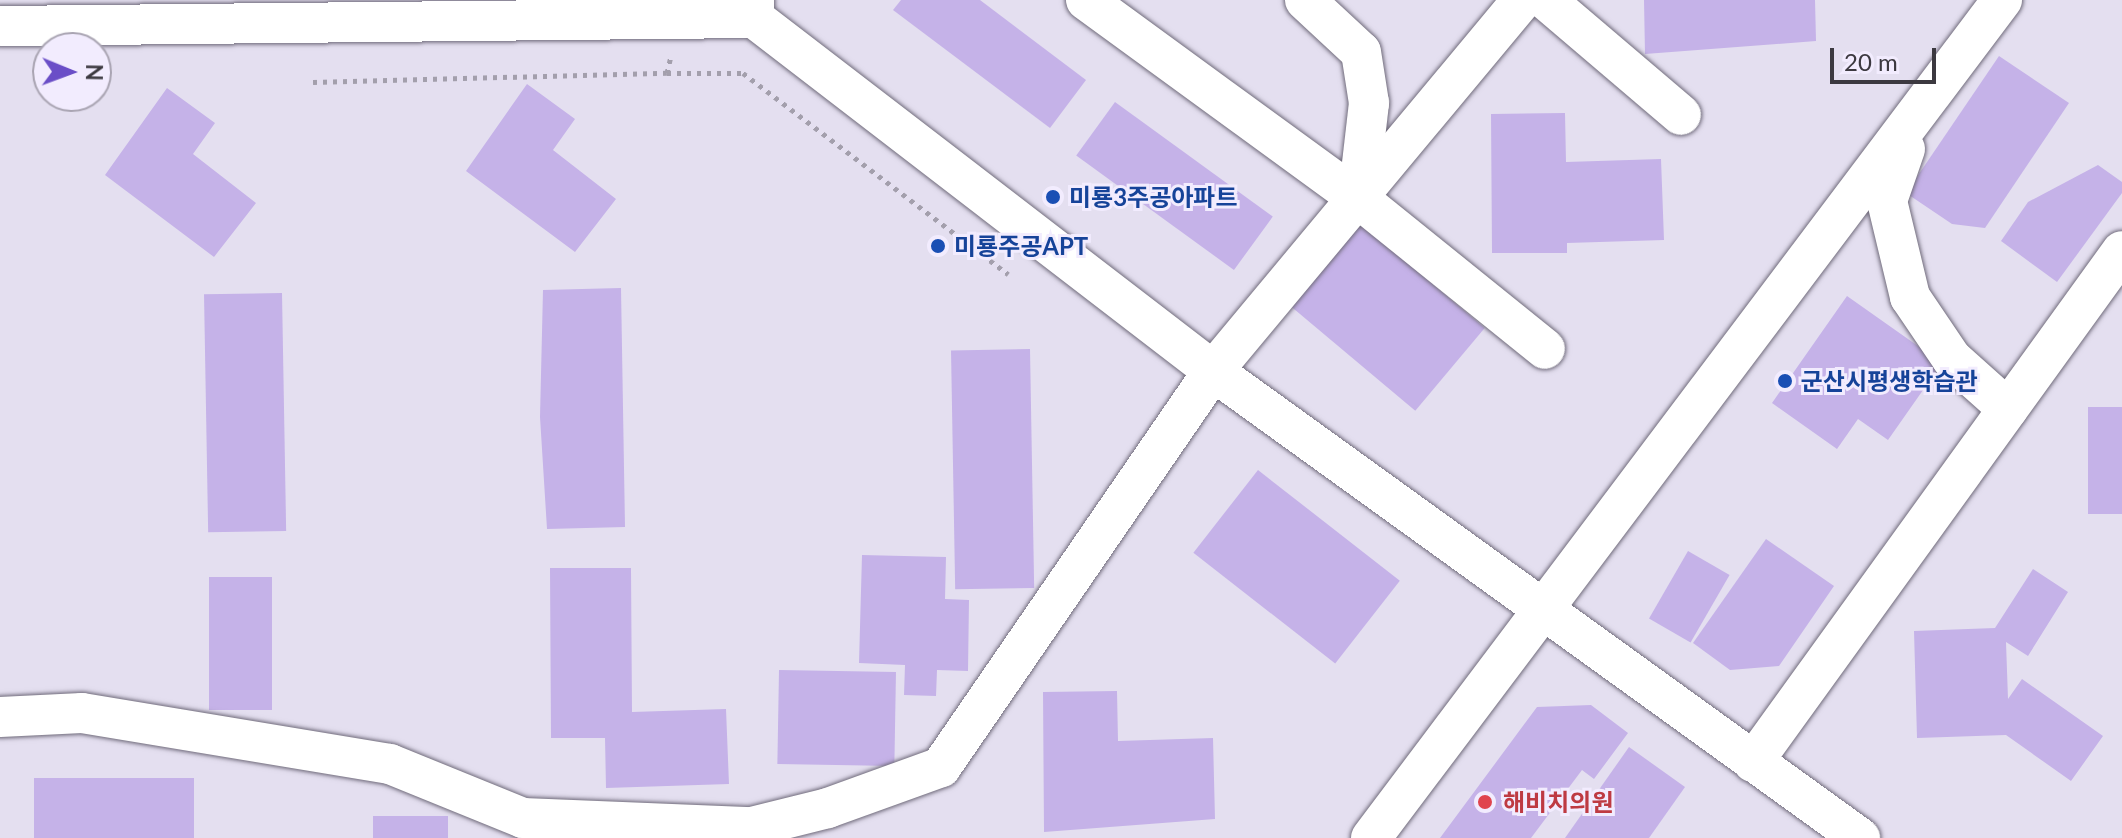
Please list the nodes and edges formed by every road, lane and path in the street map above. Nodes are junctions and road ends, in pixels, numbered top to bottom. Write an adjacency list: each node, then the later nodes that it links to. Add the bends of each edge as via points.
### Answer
1 (1086, 0): 13 (street)
2 (1305, 0): 13 (street, via 1361,52 1369,103)
3 (1522, 0): 13 (street)
4 (1546, 0): 11 (street)
5 (2002, 0): 12 (street)
6 (754, 9): 7 (street); 17 (street)
7 (681, 18): 8 (street); 9 (path)
8 (0, 26)
9 (667, 73): 10 (path); 15 (path, via 743,73)
10 (313, 82)
11 (1681, 115)
12 (1917, 117): 18 (street, via 1887,201 1910,297 1952,359); 19 (street)
13 (1358, 198): 16 (street); 17 (street)
14 (2122, 251): 18 (street)
15 (1008, 274)
16 (1545, 349)
17 (1213, 371): 19 (street); 20 (street, via 941,767 828,808 752,827 523,818 390,764 82,713)
18 (2008, 409): 21 (street)
19 (1538, 611): 21 (street); 22 (street)
20 (0, 717)
21 (1753, 762): 23 (street)
22 (1371, 838)
23 (1860, 838)

